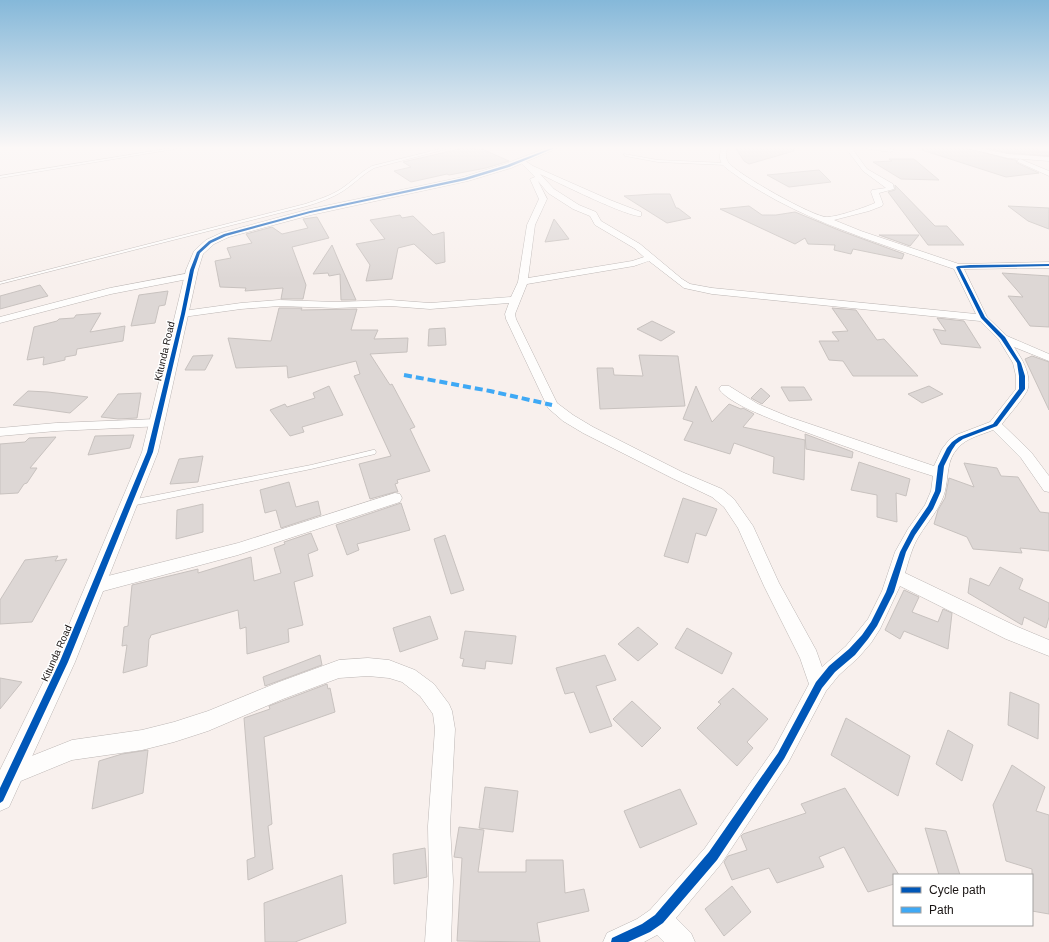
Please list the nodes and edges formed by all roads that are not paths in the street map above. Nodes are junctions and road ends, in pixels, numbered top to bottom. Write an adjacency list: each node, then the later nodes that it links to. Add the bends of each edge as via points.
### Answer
1 (341, 191): 15 (lane, via 306,205)
2 (409, 191): 13 (street, Kitunda Road, via 310,212 225,235 210,242 198,253)
3 (539, 191): 14 (street, via 543,199 531,225)
4 (552, 191): 10 (street, via 576,207 593,214 598,223)
5 (583, 191): 8 (street)
6 (765, 191): 9 (street)
7 (880, 191): 9 (street, via 875,192 879,204 870,209 843,214)
8 (638, 214)
9 (826, 221): 12 (street)
10 (652, 258): 14 (street); 18 (street, via 679,282 699,290)
11 (1049, 265): 12 (street)
12 (958, 267): 18 (street)
13 (190, 276): 17 (street, Kitunda Road); 19 (street, via 110,291)
14 (523, 282): 16 (street)
15 (0, 283)
16 (515, 300): 17 (street, via 430,306 390,303 279,303); 36 (street, via 510,314 511,319 552,405 588,430 717,494 729,503 745,526 772,586 809,656)
17 (183, 314): 25 (street, Kitunda Road)
18 (983, 318): 20 (street)
19 (0, 320)
20 (1003, 338): 22 (street); 26 (street, via 1019,363 1022,389)
21 (1049, 346): 22 (street)
22 (1036, 351): 23 (street)
23 (1049, 358)
24 (725, 390): 29 (street, via 780,418)
25 (157, 423): 27 (street); 32 (street, Kitunda Road, via 150,452)
26 (996, 425): 29 (street, via 954,443); 30 (street, via 1026,455)
27 (0, 432)
28 (373, 452): 32 (lane)
29 (939, 473): 33 (street, via 938,491 903,552)
30 (1049, 487)
31 (395, 498): 34 (street, via 238,549)
32 (130, 503): 34 (street, Kitunda Road)
33 (896, 576): 35 (street); 36 (street, via 883,608 865,637)
34 (96, 586): 37 (street, Kitunda Road, via 64,662)
35 (1049, 648)
36 (819, 685): 39 (street, via 781,756 733,827 713,856)
37 (11, 774): 38 (street, Kitunda Road); 40 (street, via 72,750 142,740 174,732 339,670 368,667 389,669 408,676 426,690 442,711 445,729)
38 (0, 798)
39 (651, 930): 41 (street); 42 (street)
40 (438, 942)
41 (616, 942)
42 (682, 942)

